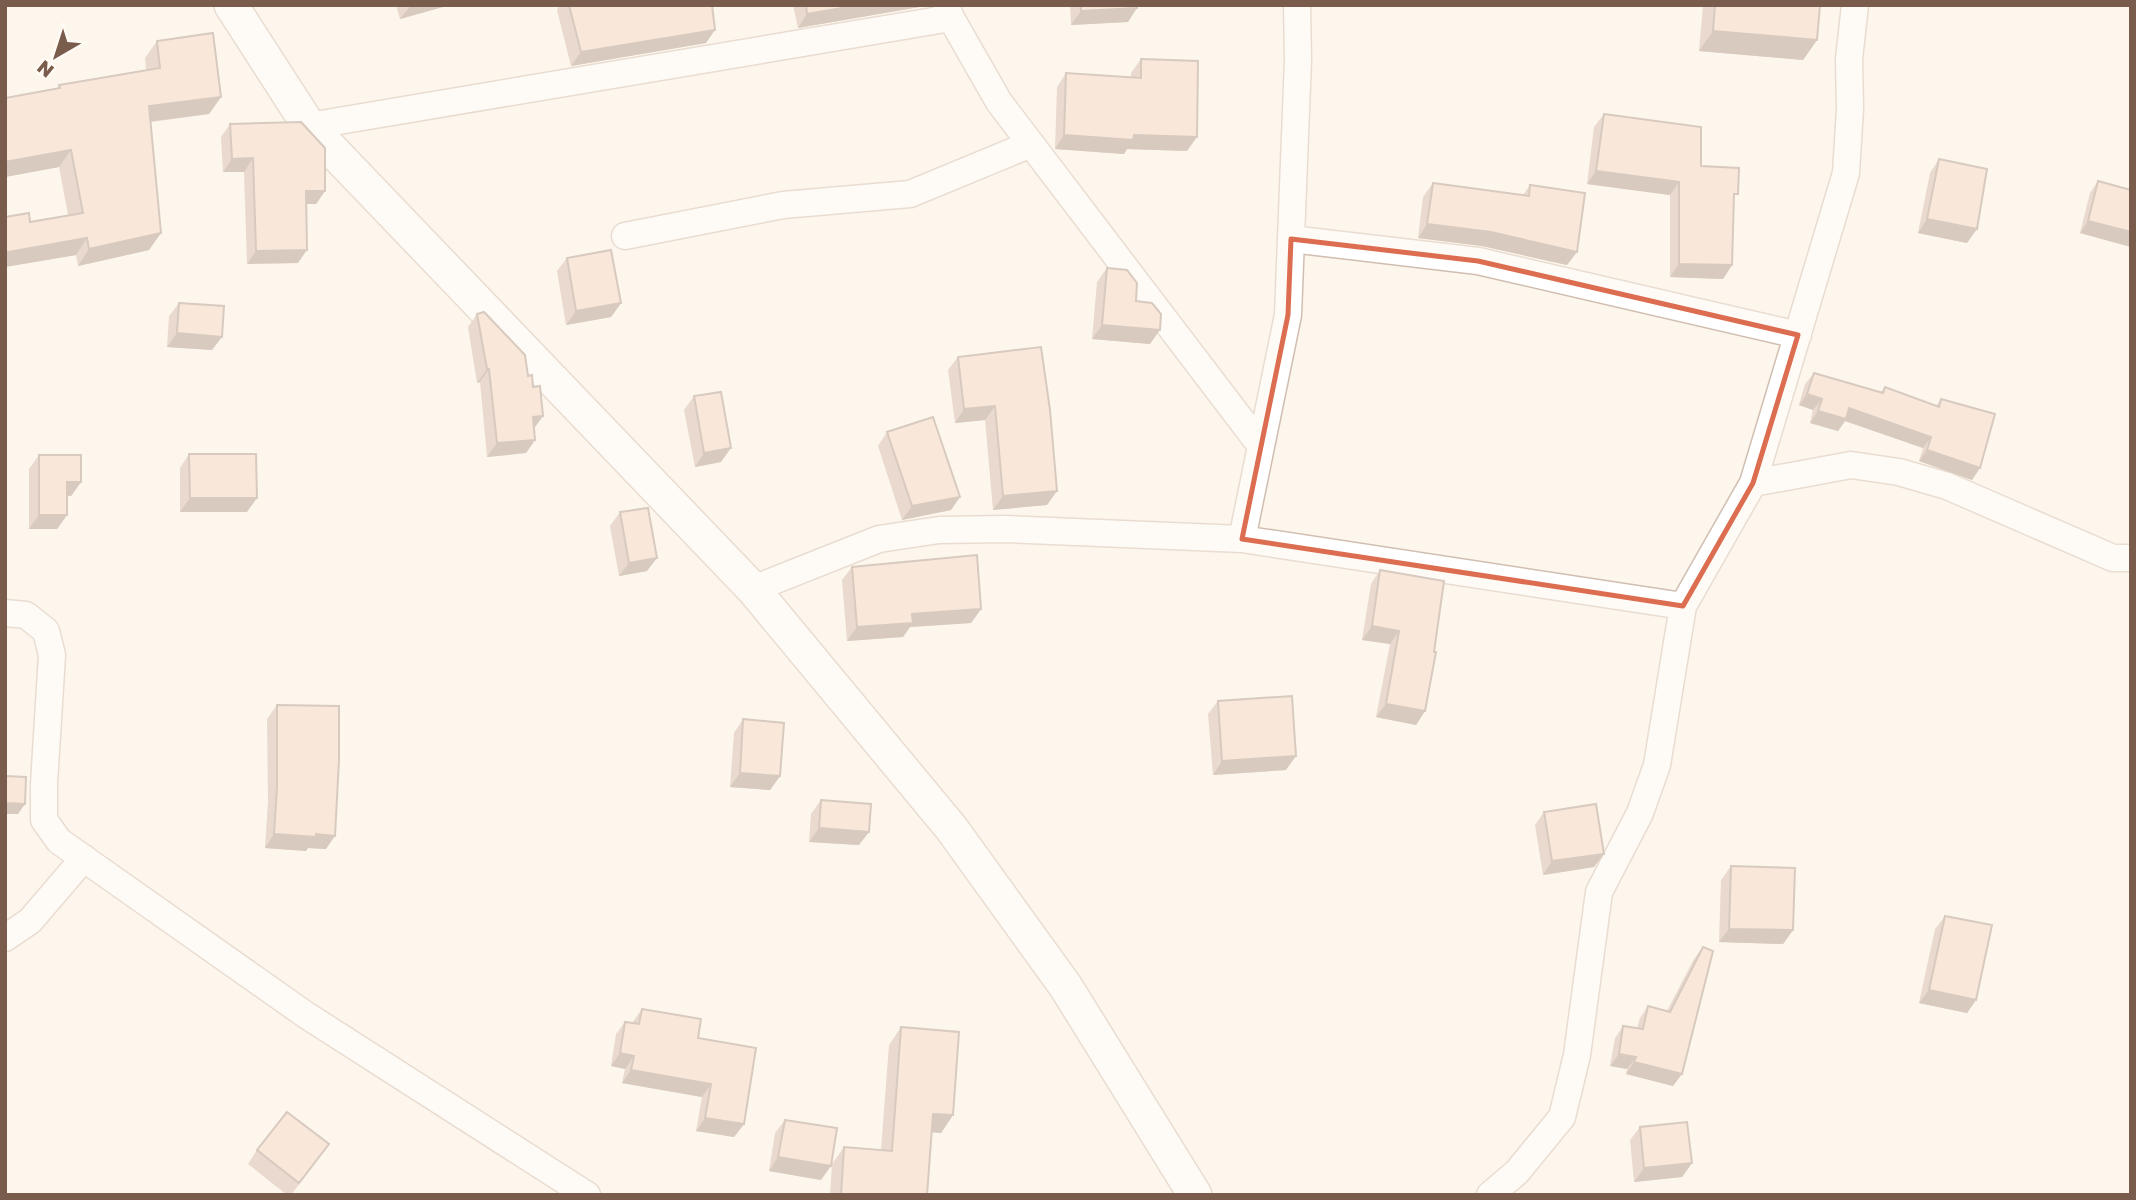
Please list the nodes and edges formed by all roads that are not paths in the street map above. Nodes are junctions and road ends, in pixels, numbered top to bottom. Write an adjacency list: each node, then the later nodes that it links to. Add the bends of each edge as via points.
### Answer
1 (231, 5): 5 (street)
2 (1297, 5): 8 (street)
3 (1855, 5): 9 (street, via 1846,173)
4 (949, 12): 5 (street); 6 (street, via 999,102)
5 (309, 126): 14 (street)
6 (1031, 144): 7 (street, via 910,194 783,205); 10 (street)
7 (625, 236)
8 (1291, 239): 9 (street, via 1478,261); 10 (street, via 1288,316)
9 (1798, 335): 11 (street)
10 (1261, 446): 12 (street)
11 (1754, 483): 13 (street, via 1851,465 1899,472 1947,486 2113,558); 15 (street)
12 (1242, 539): 14 (street, via 939,530 879,540); 15 (street)
13 (2131, 558)
14 (752, 589): 20 (street, via 960,841 1066,987)
15 (1683, 606): 21 (street, via 1657,765 1640,813 1599,892 1577,1055 1562,1116 1517,1172)
16 (5, 613): 17 (street, via 26,615 46,631 52,655 44,820 59,841)
17 (83, 858): 18 (street, via 30,921); 19 (street, via 306,1015)
18 (5, 939)
19 (587, 1195)
20 (1195, 1195)
21 (1490, 1195)

